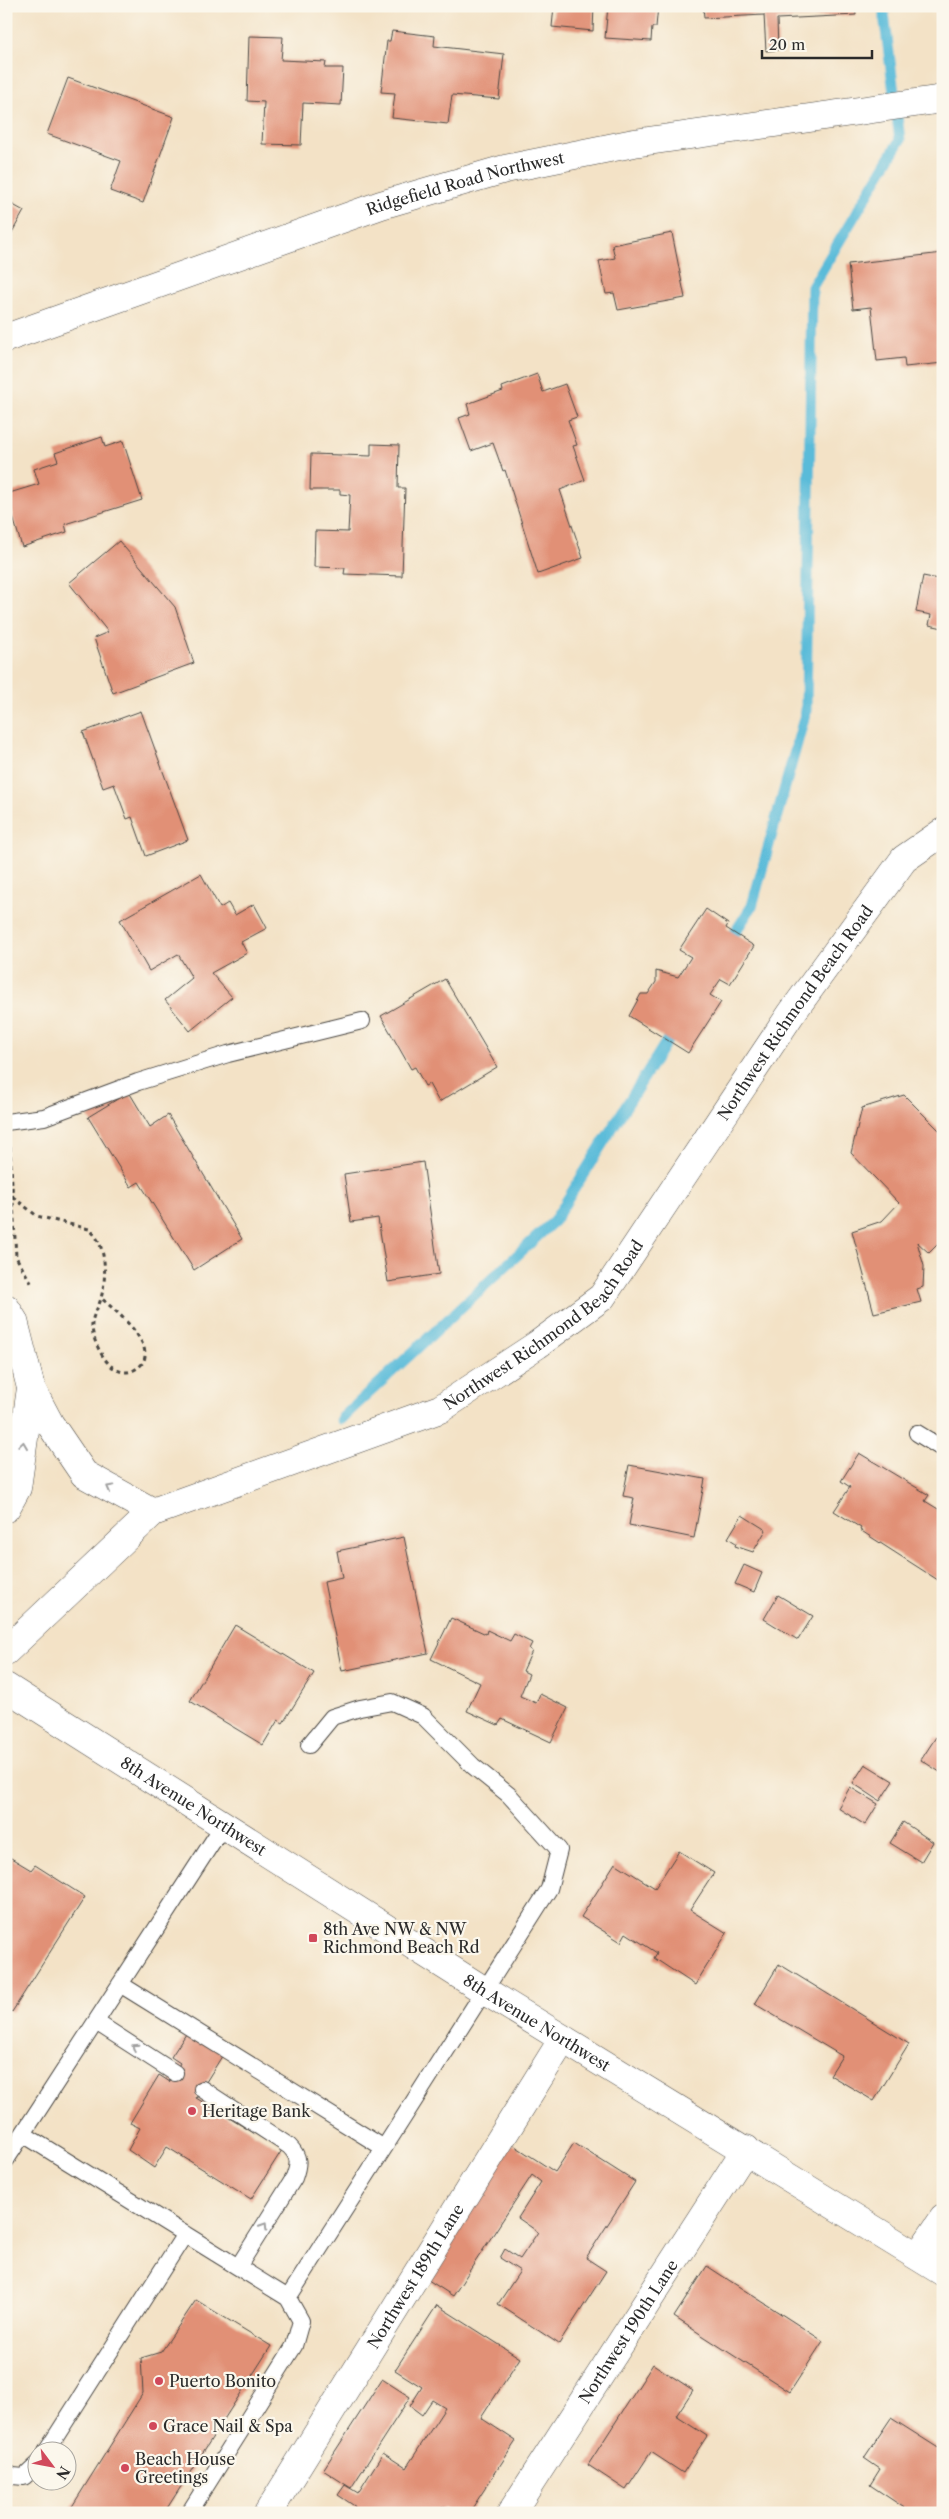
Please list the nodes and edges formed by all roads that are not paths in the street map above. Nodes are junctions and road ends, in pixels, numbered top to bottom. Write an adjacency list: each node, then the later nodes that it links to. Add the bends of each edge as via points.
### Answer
1 (943, 99): 2 (main road, Ridgefield Road Northwest, via 634,143 505,169 381,205)
2 (6, 338)
3 (943, 832): 11 (main road, Northwest Richmond Beach Road, via 904,859 791,1014 602,1297 537,1345 440,1409)
4 (362, 1021): 5 (lane, via 228,1054 138,1082 44,1117)
5 (8, 1122)
6 (6, 1308): 7 (main road, via 14,1320)
7 (31, 1388): 10 (main road, one-way to 7, via 17,1488); 11 (main road, one-way to 7, via 84,1474 50,1424)
8 (917, 1433): 9 (lane)
9 (943, 1449)
10 (6, 1508)
11 (153, 1512): 12 (main road, Northwest Richmond Beach Road)
12 (6, 1650)
13 (6, 1687): 15 (main road, 8th Avenue Northwest)
14 (309, 1745): 17 (lane, via 332,1718 392,1702 423,1716 473,1766 509,1795 559,1850 549,1889)
15 (224, 1824): 16 (lane); 17 (main road, 8th Avenue Northwest)
16 (120, 1984): 18 (lane); 23 (lane)
17 (485, 1991): 19 (main road, 8th Avenue Northwest); 23 (lane)
18 (96, 2022): 20 (lane, one-way to 18); 22 (lane)
19 (563, 2040): 24 (main road, 8th Avenue Northwest); 36 (main road, Northwest 189th Lane)
20 (175, 2073)
21 (202, 2089): 29 (lane, one-way to 21, via 294,2178 299,2166 298,2158 289,2146)
22 (23, 2134): 25 (lane); 27 (lane)
23 (384, 2148): 31 (lane)
24 (746, 2149): 28 (main road, 8th Avenue Northwest); 37 (main road, Northwest 190th Lane)
25 (6, 2160)
26 (943, 2219): 28 (main road)
27 (185, 2234): 29 (lane); 32 (lane)
28 (918, 2256): 30 (main road, 8th Avenue Northwest)
29 (238, 2267): 31 (lane)
30 (943, 2272)
31 (288, 2298): 35 (lane, via 301,2321 294,2346)
32 (52, 2442)
33 (6, 2472): 34 (lane, via 24,2477)
34 (28, 2473)
35 (189, 2513)
36 (268, 2513)
37 (511, 2513)

